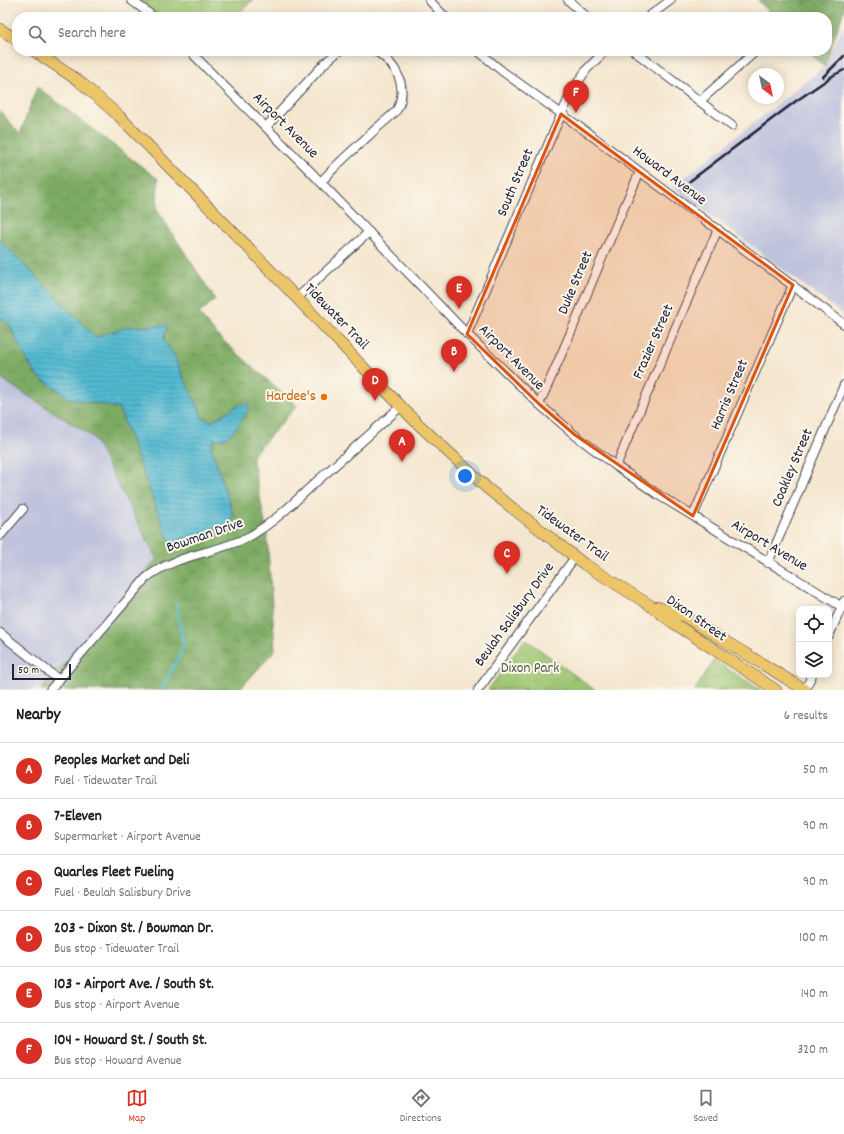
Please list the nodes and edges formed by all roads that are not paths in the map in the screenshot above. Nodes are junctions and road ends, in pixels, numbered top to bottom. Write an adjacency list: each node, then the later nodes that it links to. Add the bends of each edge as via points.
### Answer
1 (130, 0): 5 (street)
2 (430, 0): 6 (street)
3 (568, 0): 7 (street)
4 (671, 0): 8 (street)
5 (147, 12)
6 (441, 12)
7 (581, 12)
8 (655, 12)
9 (0, 29): 10 (main road)
10 (12, 37)
11 (42, 56): 28 (main road, Tidewater Trail, via 79,81 119,116)
12 (195, 56): 22 (street, Airport Avenue)
13 (333, 56): 22 (street)
14 (383, 56): 24 (street, via 398,71 403,93 397,109)
15 (484, 56): 20 (street, Howard Avenue)
16 (600, 56): 20 (street, South Street, via 579,78)
17 (641, 56): 19 (street)
18 (750, 56): 19 (street)
19 (700, 101): 21 (street)
20 (561, 114): 23 (street, Howard Avenue); 30 (street, South Street)
21 (732, 126)
22 (266, 127): 24 (street, Airport Avenue)
23 (640, 172): 25 (street, Howard Avenue); 32 (street, Duke Street)
24 (320, 182): 26 (street, Airport Avenue)
25 (718, 229): 27 (street, Howard Avenue); 34 (street, Frazier Street)
26 (369, 232): 28 (street); 30 (street, Airport Avenue)
27 (793, 285): 29 (street, Howard Avenue); 36 (street, Harris Street)
28 (297, 298): 33 (main road, Tidewater Trail)
29 (844, 324)
30 (468, 334): 32 (street, Airport Avenue)
31 (844, 385): 39 (street, Coakley Street)
32 (539, 404): 34 (street, Airport Avenue)
33 (401, 406): 38 (main road, Tidewater Trail, via 488,489); 45 (street, Bowman Drive, via 268,525 234,543 165,565 146,578)
34 (616, 466): 36 (street, Airport Avenue)
35 (23, 509): 37 (street)
36 (693, 516): 39 (street, Airport Avenue)
37 (0, 536)
38 (575, 557): 40 (main road, Tidewater Trail); 47 (street, Beulah Salisbury Drive)
39 (768, 562): 41 (street, Airport Avenue)
40 (648, 604): 48 (main road, Dixon Street); 49 (main road, Dixon Street, via 684,616)
41 (843, 605): 42 (street)
42 (832, 629)
43 (0, 633): 45 (street)
44 (811, 678): 49 (street)
45 (59, 680): 46 (street, Bowman Drive)
46 (50, 690)
47 (478, 690)
48 (776, 690)
49 (805, 690)

